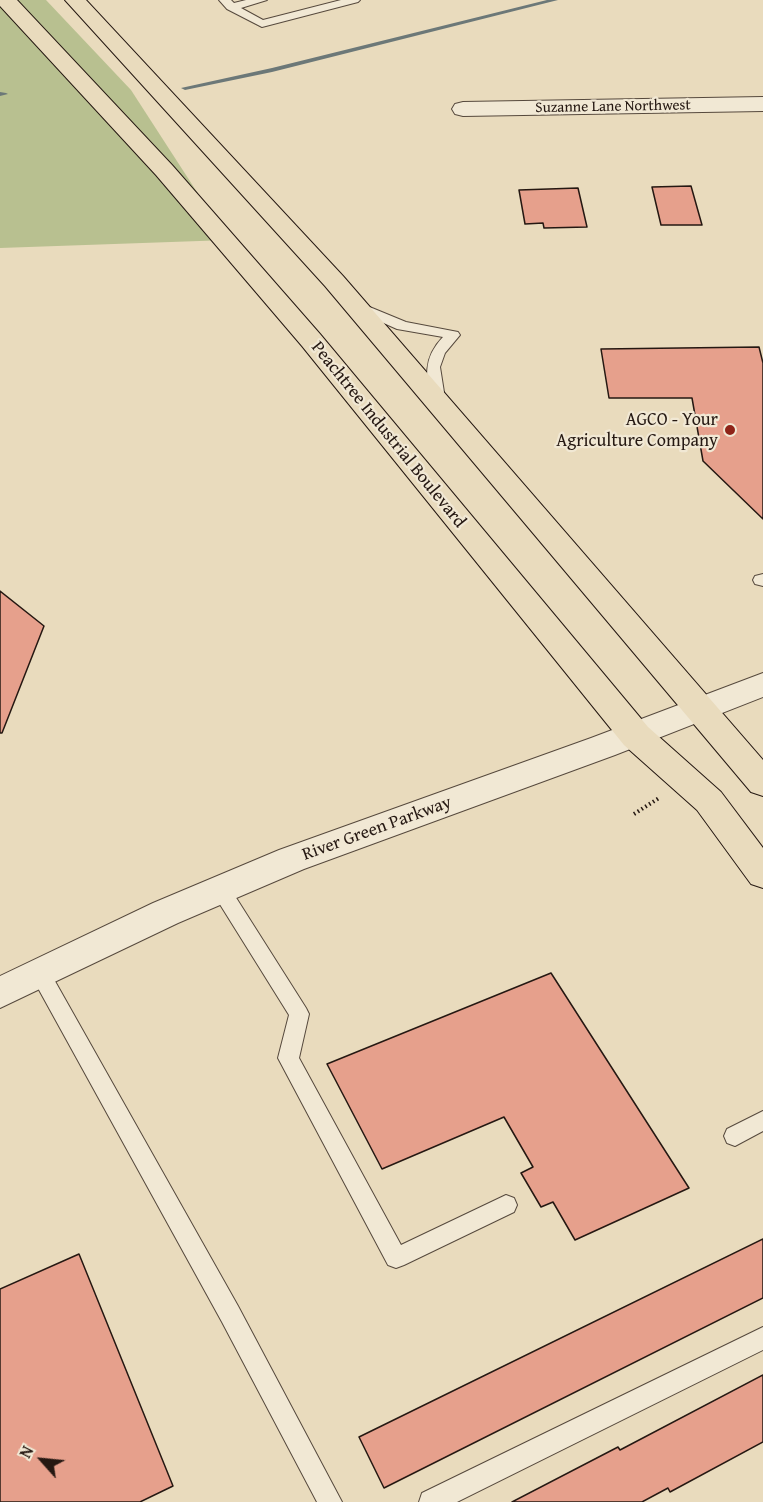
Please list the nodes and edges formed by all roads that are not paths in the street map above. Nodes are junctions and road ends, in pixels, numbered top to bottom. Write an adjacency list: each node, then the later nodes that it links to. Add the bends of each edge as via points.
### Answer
1 (6, 0): 12 (highway, Peachtree Industrial Boulevard, via 164,170 303,331)
2 (75, 0): 8 (highway)
3 (261, 0): 5 (lane)
4 (354, 0): 5 (lane, via 262,24)
5 (228, 4)
6 (763, 104): 7 (street, Suzanne Lane Northwest)
7 (463, 109)
8 (353, 304): 9 (highway); 9 (lane, via 402,326 453,335 439,348 431,366)
9 (440, 405): 11 (highway)
10 (763, 684): 11 (street, River Green Parkway)
11 (701, 711): 12 (street, River Green Parkway); 13 (highway)
12 (636, 736): 14 (highway, Peachtree Industrial Boulevard, via 709,801); 15 (street, River Green Parkway, via 332,844)
13 (763, 783)
14 (763, 874)
15 (221, 890): 16 (street, River Green Parkway, via 124,930); 20 (lane, via 299,1014 288,1058 396,1258)
16 (40, 973): 17 (street, River Green Parkway); 22 (lane)
17 (0, 993)
18 (763, 1120): 19 (lane)
19 (735, 1136)
20 (506, 1205)
21 (763, 1338): 23 (lane)
22 (330, 1502)
23 (431, 1502)

